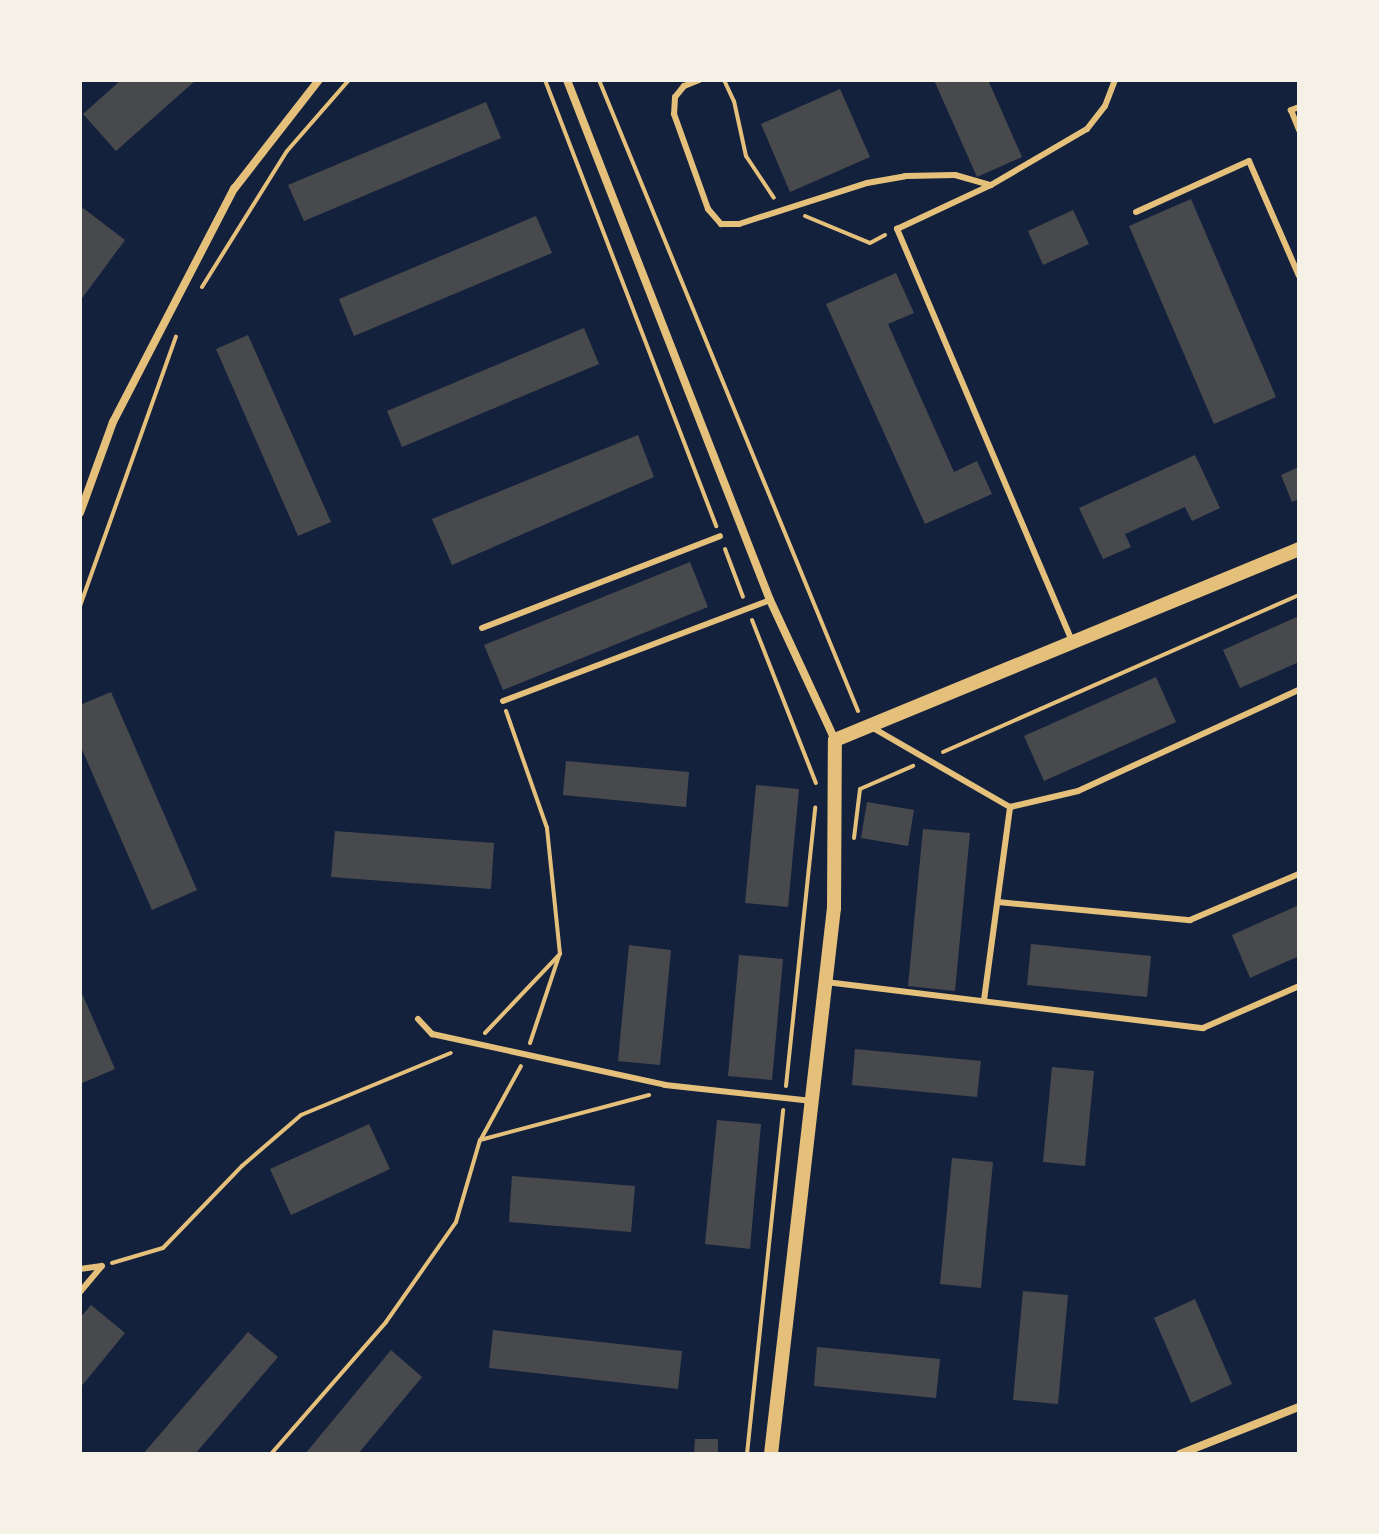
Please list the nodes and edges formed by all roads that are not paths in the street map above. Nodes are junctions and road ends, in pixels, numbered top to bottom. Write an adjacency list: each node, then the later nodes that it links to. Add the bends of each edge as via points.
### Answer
1 (319, 80): 10 (street, via 234,189 113,422)
2 (567, 80): 13 (street)
3 (699, 80): 7 (lane, via 675,97 674,114 708,209 721,224 739,224 905,176 955,175)
4 (1115, 80): 7 (lane, via 1105,106 1087,129)
5 (1299, 107): 6 (lane, via 1291,110)
6 (1299, 130)
7 (991, 185): 15 (lane, via 897,229)
8 (1136, 212): 9 (lane, via 1249,161)
9 (1299, 276)
10 (80, 513)
11 (720, 536): 14 (lane)
12 (1299, 549): 15 (street)
13 (770, 600): 17 (lane); 19 (street)
14 (482, 628)
15 (1073, 643): 18 (street)
16 (1299, 690): 20 (lane, via 1078,791)
17 (503, 701)
18 (865, 721): 19 (street); 20 (lane)
19 (835, 740): 23 (street, via 834,908)
20 (1010, 807): 22 (lane)
21 (1299, 874): 22 (lane, via 1190,920)
22 (998, 902): 25 (lane)
23 (826, 982): 25 (lane); 27 (street)
24 (1299, 986): 25 (lane, via 1203,1028)
25 (984, 1000)
26 (418, 1019): 27 (lane, via 432,1034 665,1085)
27 (812, 1101): 31 (street)
28 (80, 1269): 29 (lane, via 102,1266)
29 (80, 1292)
30 (1299, 1407): 32 (street)
31 (771, 1454)
32 (1180, 1454)

